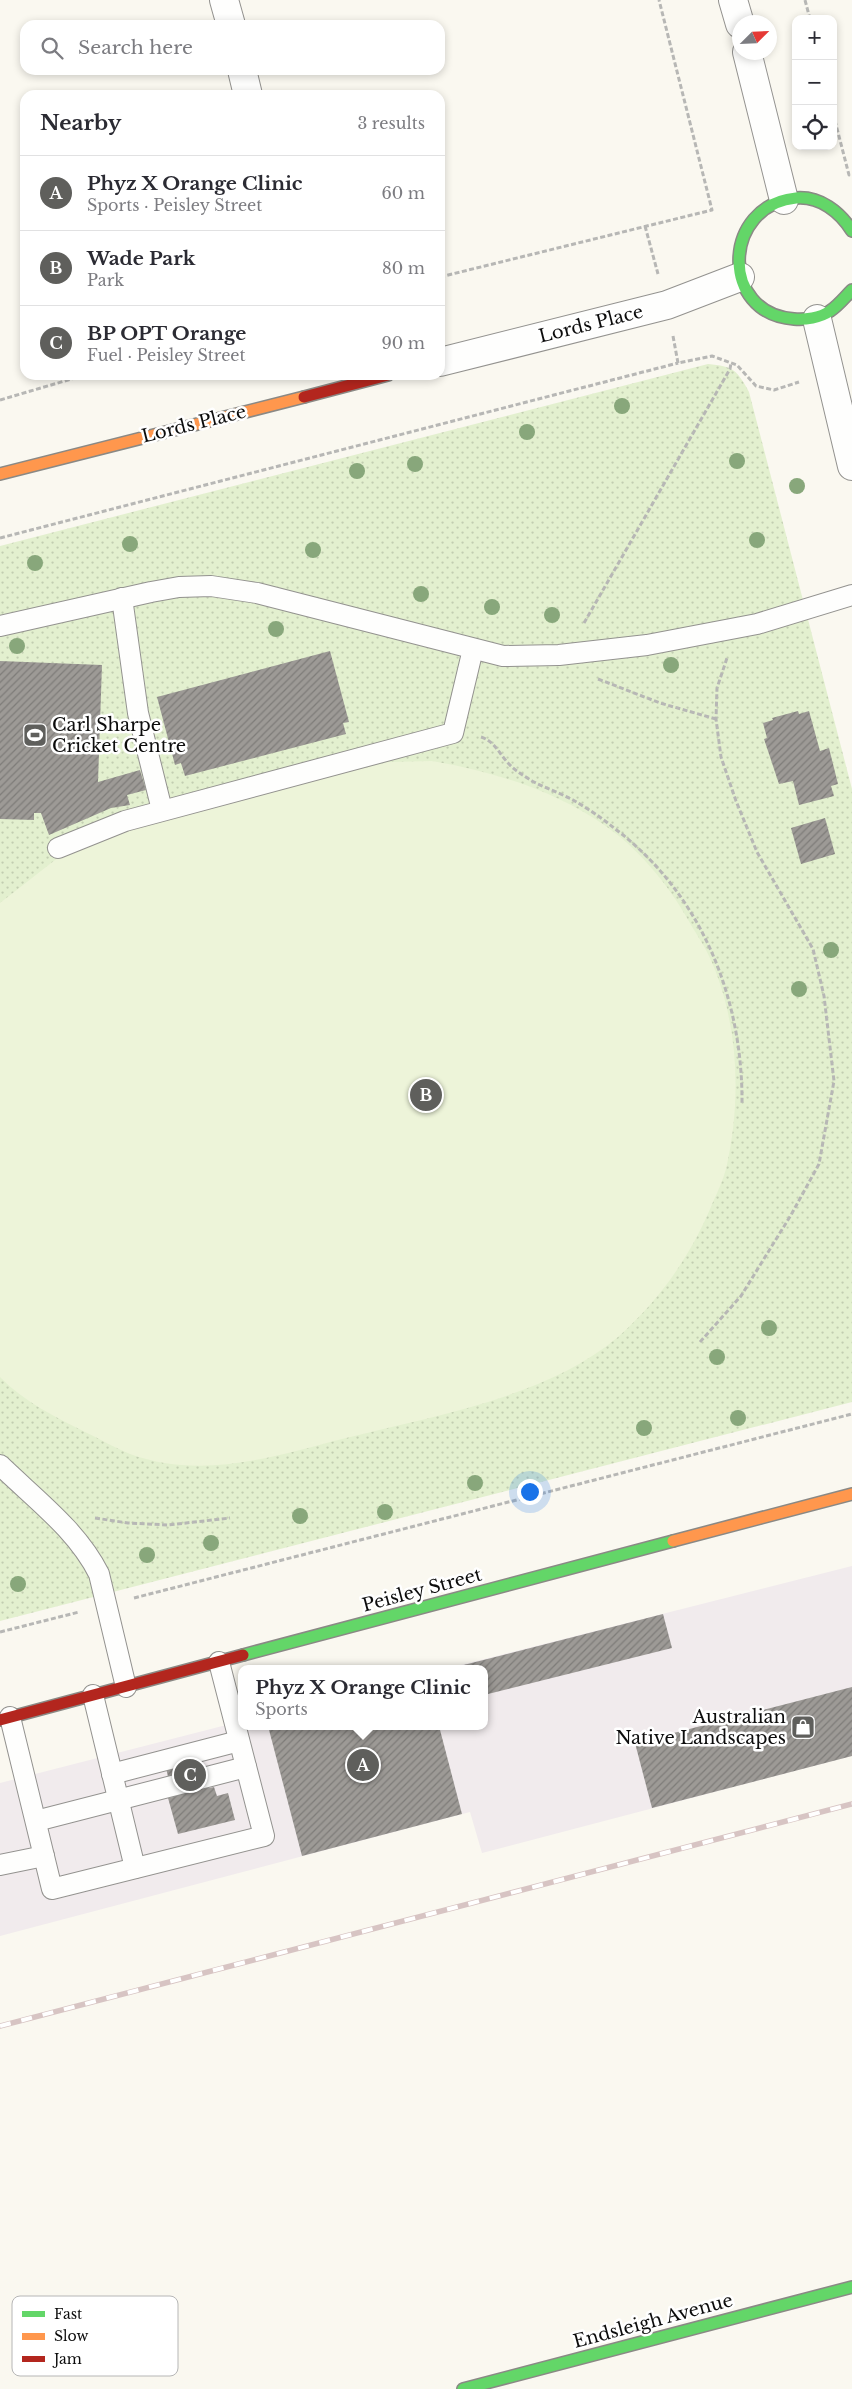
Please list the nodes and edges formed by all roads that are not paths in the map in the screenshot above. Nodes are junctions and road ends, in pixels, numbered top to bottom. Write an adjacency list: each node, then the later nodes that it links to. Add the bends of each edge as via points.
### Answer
1 (224, 0): 4 (street)
2 (734, 0): 3 (street)
3 (738, 15)
4 (230, 20)
5 (749, 60): 8 (street)
6 (243, 75): 7 (street)
7 (247, 90)
8 (784, 200): 9 (street, via 800,198 829,207 842,216); 10 (street, via 769,206 746,229 739,245)
9 (852, 231)
10 (740, 277): 12 (street, via 756,305 770,314 785,320); 13 (street, Lords Place, via 667,305)
11 (852, 290): 12 (street, via 831,312)
12 (817, 319): 16 (street)
13 (445, 361)
14 (347, 380): 15 (street, Lords Place)
15 (322, 383): 17 (street, Lords Place)
16 (852, 466)
17 (0, 474)
18 (852, 595): 21 (lane, via 751,625 647,645 566,654 503,656)
19 (122, 598): 20 (lane); 21 (lane, via 179,587 211,586 256,593); 22 (lane, via 138,713)
20 (0, 626)
21 (473, 649): 22 (lane, via 453,733)
22 (162, 810): 23 (lane)
23 (58, 848)
24 (0, 1465): 27 (lane, via 76,1538 91,1558 99,1574)
25 (852, 1494): 26 (street, Peisley Street)
26 (219, 1662): 27 (street, Peisley Street); 30 (lane)
27 (126, 1686): 28 (street, Peisley Street)
28 (93, 1694): 29 (street, Peisley Street); 32 (lane)
29 (5, 1719): 34 (lane)
30 (239, 1742): 31 (lane); 32 (lane)
31 (246, 1767): 33 (lane); 37 (lane, via 264,1836)
32 (112, 1774): 33 (lane)
33 (119, 1799): 34 (lane); 37 (lane)
34 (36, 1820): 35 (lane)
35 (44, 1856): 36 (lane); 37 (lane, via 52,1889)
36 (0, 1865)
37 (135, 1868)
38 (852, 2287): 39 (street, Endsleigh Avenue)
39 (463, 2389)

